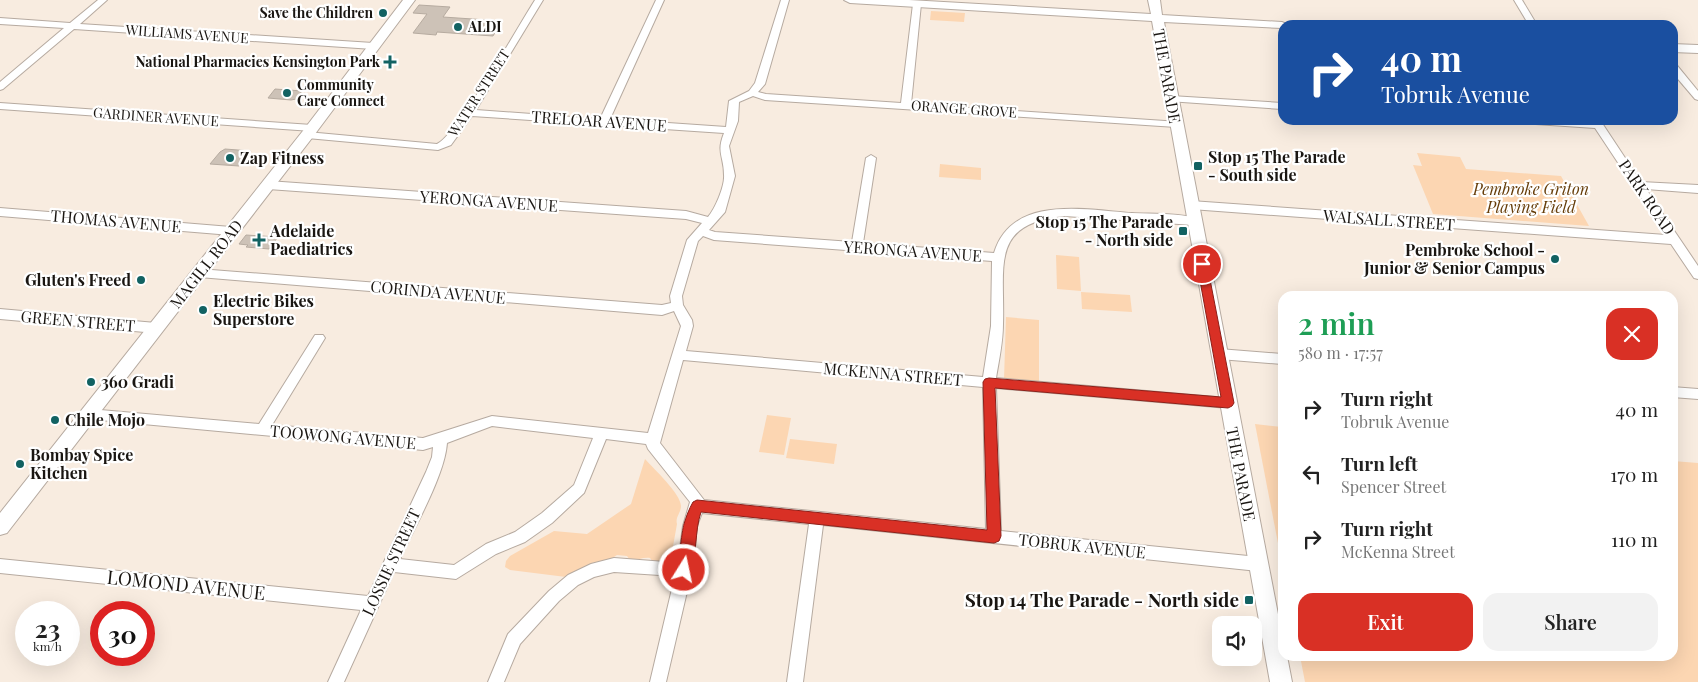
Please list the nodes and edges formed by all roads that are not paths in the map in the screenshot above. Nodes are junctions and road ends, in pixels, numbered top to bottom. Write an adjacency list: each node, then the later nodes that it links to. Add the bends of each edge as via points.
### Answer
1 (104, 0): 14 (street)
2 (409, 0): 15 (main road, MAGILL ROAD)
3 (538, 0): 26 (street, WATER STREET)
4 (660, 0): 27 (street)
5 (785, 0): 20 (street, via 760,84)
6 (850, 0): 9 (main road)
7 (1154, 0): 10 (main road, THE PARADE)
8 (1518, 0): 11 (street)
9 (917, 4): 10 (main road); 24 (street)
10 (1157, 18): 13 (main road); 22 (main road, THE PARADE)
11 (1530, 20)
12 (0, 21): 14 (street, WILLIAMS AVENUE)
13 (1278, 25)
14 (73, 26): 15 (street, WILLIAMS AVENUE); 19 (street)
15 (373, 46): 31 (main road, MAGILL ROAD)
16 (1678, 48): 17 (main road)
17 (1698, 49)
18 (1678, 72): 21 (street)
19 (0, 87)
20 (752, 92): 24 (street, ORANGE GROVE, via 765,97); 30 (street, via 734,101 733,121)
21 (1698, 97)
22 (1171, 99): 25 (street); 28 (main road, THE PARADE)
23 (0, 106): 31 (street, GARDINER AVENUE)
24 (906, 106): 28 (street, ORANGE GROVE)
25 (1278, 106)
26 (469, 113): 27 (street, TRELOAR AVENUE); 31 (street, WATER STREET, via 446,143 438,147)
27 (604, 121): 30 (street, TRELOAR AVENUE)
28 (1176, 124): 37 (main road, THE PARADE)
29 (1599, 125): 34 (street, PARK ROAD)
30 (728, 130): 38 (street, via 724,146 730,176 719,212)
31 (309, 132): 33 (main road, MAGILL ROAD)
32 (871, 158): 41 (street)
33 (268, 185): 38 (street, YERONGA AVENUE, via 686,215); 39 (main road, MAGILL ROAD)
34 (1638, 185): 35 (street); 40 (street, PARK ROAD)
35 (1698, 189)
36 (0, 212): 39 (street, THOMAS AVENUE)
37 (1192, 213): 40 (street, WALSALL STREET); 42 (street, YERONGA AVENUE, via 1045,213 1027,218 1014,227); 50 (main road, THE PARADE)
38 (706, 226): 41 (street, YERONGA AVENUE, via 714,236); 45 (street, via 693,240 676,296)
39 (231, 231): 43 (main road, MAGILL ROAD)
40 (1676, 240): 44 (street, PARK ROAD)
41 (857, 247): 42 (street, YERONGA AVENUE)
42 (998, 257): 53 (street, via 997,326)
43 (199, 273): 45 (street, CORINDA AVENUE, via 660,310); 48 (main road, MAGILL ROAD)
44 (1698, 276)
45 (677, 306): 51 (street, via 687,326)
46 (5, 314): 47 (street); 48 (street, GREEN STREET)
47 (0, 326)
48 (156, 328): 57 (main road, MAGILL ROAD)
49 (319, 338): 58 (street)
50 (1219, 354): 52 (street); 56 (main road, THE PARADE)
51 (678, 356): 53 (street, MCKENNA STREET); 60 (street)
52 (1278, 359)
53 (989, 382): 56 (street, MCKENNA STREET); 65 (street)
54 (1678, 392): 55 (street)
55 (1698, 394)
56 (1228, 403): 66 (main road, THE PARADE)
57 (89, 414): 58 (street, TOOWONG AVENUE); 64 (main road, MAGILL ROAD)
58 (262, 430): 61 (street, TOOWONG AVENUE, via 422,444)
59 (600, 434): 60 (street, TOOWONG AVENUE); 61 (street, TOOWONG AVENUE, via 492,421 474,425); 67 (street, via 579,489 520,537 491,549 456,572)
60 (653, 439): 62 (street, via 656,451 697,500)
61 (440, 441): 67 (street, LOSSIE STREET, via 434,472)
62 (697, 506): 63 (street, TOBRUK AVENUE); 69 (street, via 690,526)
63 (817, 518): 65 (street, TOBRUK AVENUE); 74 (street)
64 (0, 526)
65 (994, 536): 66 (street, TOBRUK AVENUE)
66 (1258, 564): 75 (main road, THE PARADE)
67 (390, 565): 70 (street, LOSSIE STREET)
68 (0, 566): 70 (street, LOMOND AVENUE)
69 (684, 570): 72 (street, via 614,565 573,580 514,639); 73 (street)
70 (372, 604): 71 (street, LOSSIE STREET)
71 (336, 682)
72 (496, 682)
73 (658, 682)
74 (794, 682)
75 (1281, 682)

